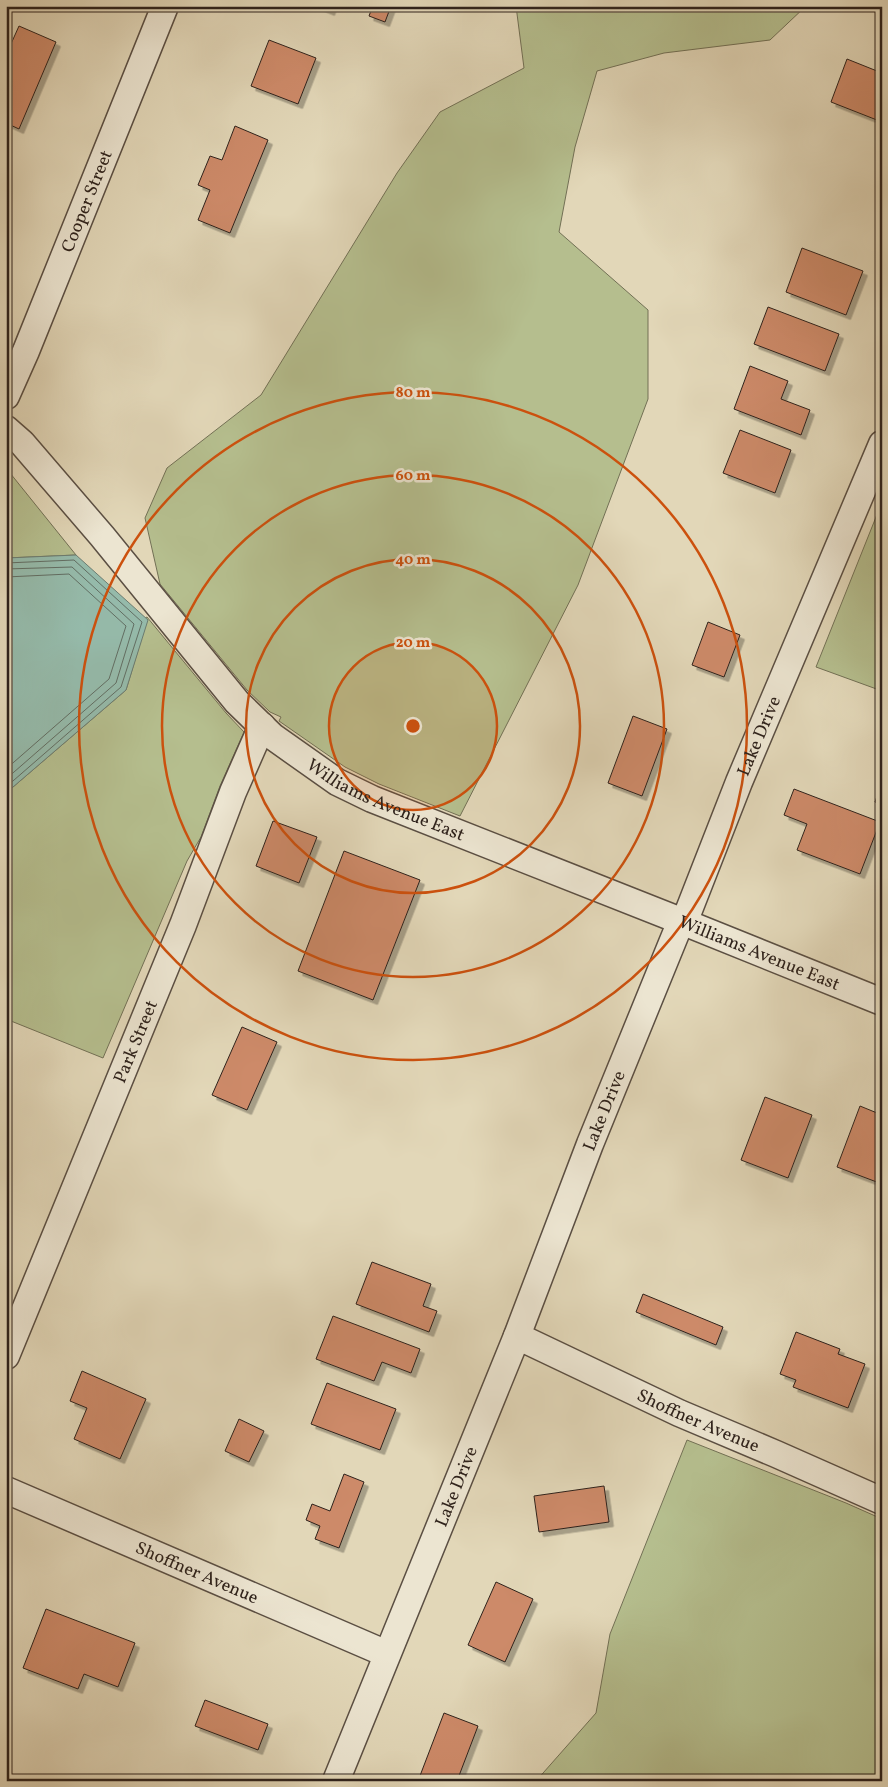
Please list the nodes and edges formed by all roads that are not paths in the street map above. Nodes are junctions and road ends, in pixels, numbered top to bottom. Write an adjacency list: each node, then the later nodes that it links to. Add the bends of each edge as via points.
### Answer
1 (165, 6): 2 (street, Cooper Street)
2 (6, 396)
3 (6, 429): 5 (street, Williams Avenue East, via 22,443 102,536 237,702)
4 (882, 444): 6 (street, Lake Drive, via 739,782 687,915)
5 (262, 726): 6 (street, Williams Avenue East, via 338,782 372,799); 9 (street, Park Street)
6 (681, 921): 7 (street, Williams Avenue East); 8 (street, Lake Drive)
7 (882, 1002)
8 (516, 1336): 11 (street, Shoffner Avenue, via 679,1413); 12 (street, Lake Drive)
9 (6, 1356)
10 (6, 1490): 12 (street, Shoffner Avenue)
11 (882, 1501)
12 (387, 1654): 13 (street, Lake Drive)
13 (336, 1781)

